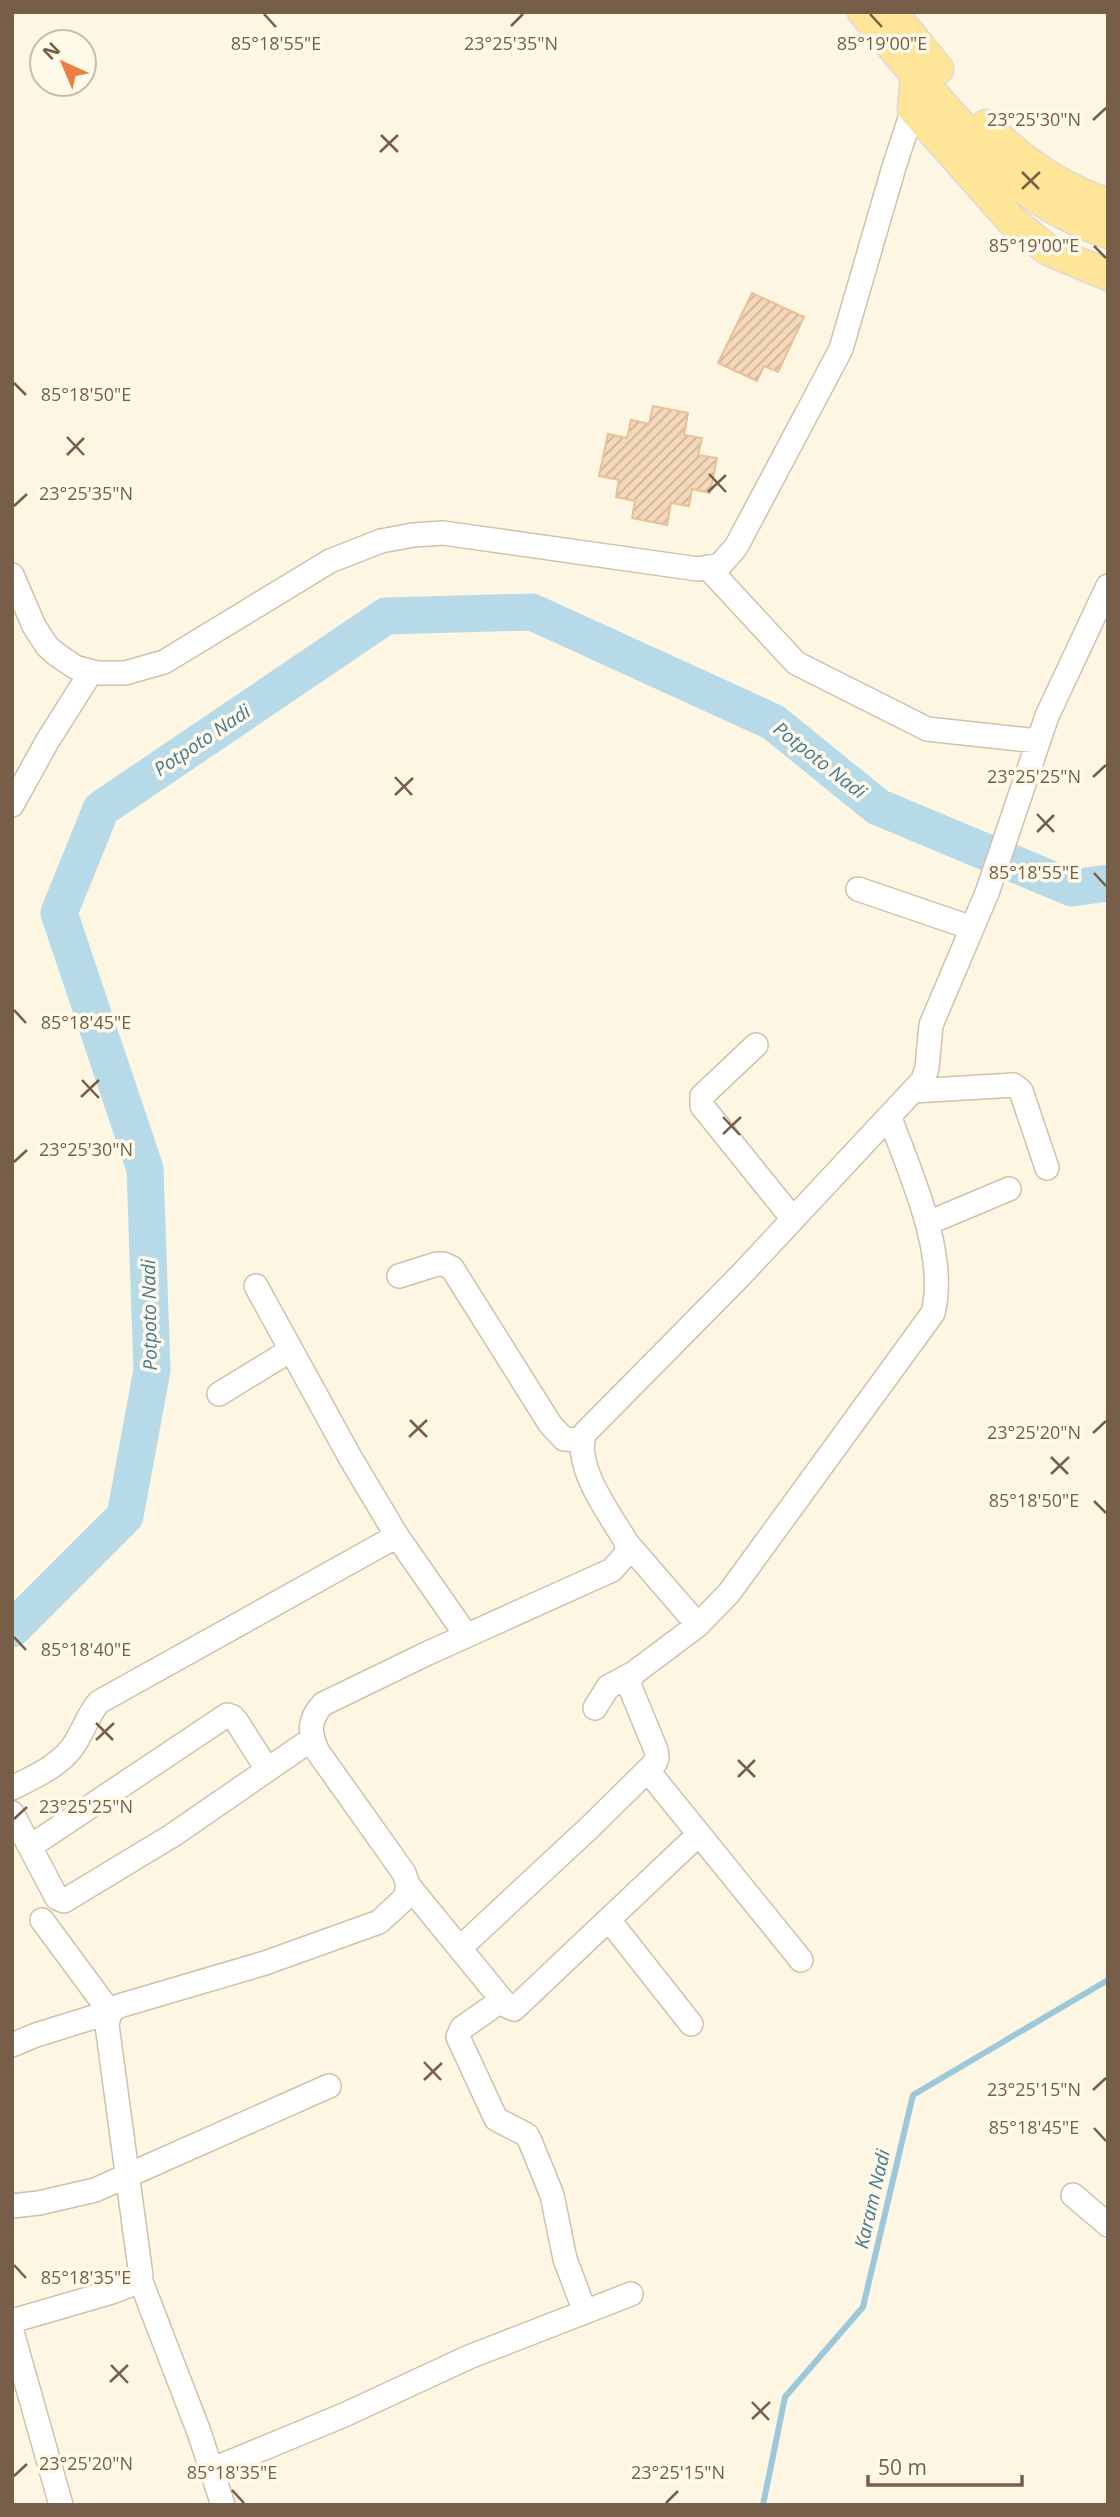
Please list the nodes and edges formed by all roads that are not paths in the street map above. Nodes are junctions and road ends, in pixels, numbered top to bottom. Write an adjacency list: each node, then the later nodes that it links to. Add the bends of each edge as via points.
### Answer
1 (863, 12): 3 (main road)
2 (892, 12): 3 (main road)
3 (921, 65): 4 (main road); 5 (main road, via 1001,140 1061,186); 6 (main road, via 982,148 1027,191 1080,223)
4 (914, 109): 7 (main road, via 1011,220 1048,250); 8 (street, via 841,349 736,547 720,565)
5 (1108, 204)
6 (1108, 233)
7 (1108, 275)
8 (709, 569): 11 (street, via 443,533 381,541 330,561 164,662 125,673); 12 (street, via 796,663 928,729)
9 (12, 575): 11 (street, via 47,646 75,667)
10 (1108, 586): 12 (street)
11 (91, 672): 13 (street)
12 (1038, 741): 15 (street)
13 (12, 805)
14 (858, 889): 15 (street)
15 (972, 928): 17 (street, via 931,1025 925,1075)
16 (756, 1045): 21 (street, via 700,1101)
17 (913, 1091): 18 (street); 19 (street, via 1014,1085 1021,1091)
18 (890, 1118): 21 (street); 22 (street)
19 (1046, 1168)
20 (1009, 1189): 22 (street)
21 (793, 1219): 27 (street)
22 (928, 1223): 30 (street, via 936,1298 929,1321 729,1594)
23 (399, 1276): 27 (street, via 437,1264 453,1268 550,1424 564,1439)
24 (256, 1286): 25 (street)
25 (291, 1350): 26 (street); 28 (street)
26 (219, 1394)
27 (582, 1440): 29 (street, via 585,1467)
28 (397, 1536): 31 (street); 37 (street, via 99,1702 65,1755)
29 (627, 1544): 30 (street); 31 (street, via 626,1554 612,1570)
30 (698, 1625): 32 (street)
31 (466, 1635): 34 (street, via 324,1704 315,1713)
32 (634, 1673): 33 (street, via 608,1688); 36 (street, via 630,1687 657,1754)
33 (595, 1707)
34 (312, 1739): 35 (street); 41 (street, via 404,1872)
35 (267, 1769): 40 (street, via 173,1835 66,1900 57,1898); 40 (street, via 237,1721 227,1715)
36 (648, 1771): 39 (street); 44 (street)
37 (12, 1788)
38 (12, 1812): 40 (street)
39 (699, 1834): 43 (street); 45 (street)
40 (28, 1854)
41 (408, 1885): 44 (street); 47 (street, via 405,1898 379,1922)
42 (42, 1920): 47 (street)
43 (609, 1920): 46 (street, via 519,2006 511,2008); 48 (street)
44 (461, 1947): 46 (street)
45 (801, 1960)
46 (502, 2000): 57 (street, via 462,2028 458,2037 496,2119 530,2141 552,2195 565,2259)
47 (110, 2012): 49 (street); 51 (street, via 107,2025)
48 (691, 2024)
49 (12, 2045)
50 (329, 2086): 51 (street)
51 (128, 2174): 53 (street, via 95,2190); 55 (street)
52 (1073, 2195): 54 (street)
53 (12, 2206)
54 (1108, 2225)
55 (140, 2279): 58 (street, via 112,2292); 60 (street)
56 (631, 2294): 57 (street)
57 (585, 2312): 60 (street, via 469,2357)
58 (12, 2321)
59 (12, 2332): 61 (street)
60 (211, 2470): 62 (street)
61 (61, 2505)
62 (223, 2505)

